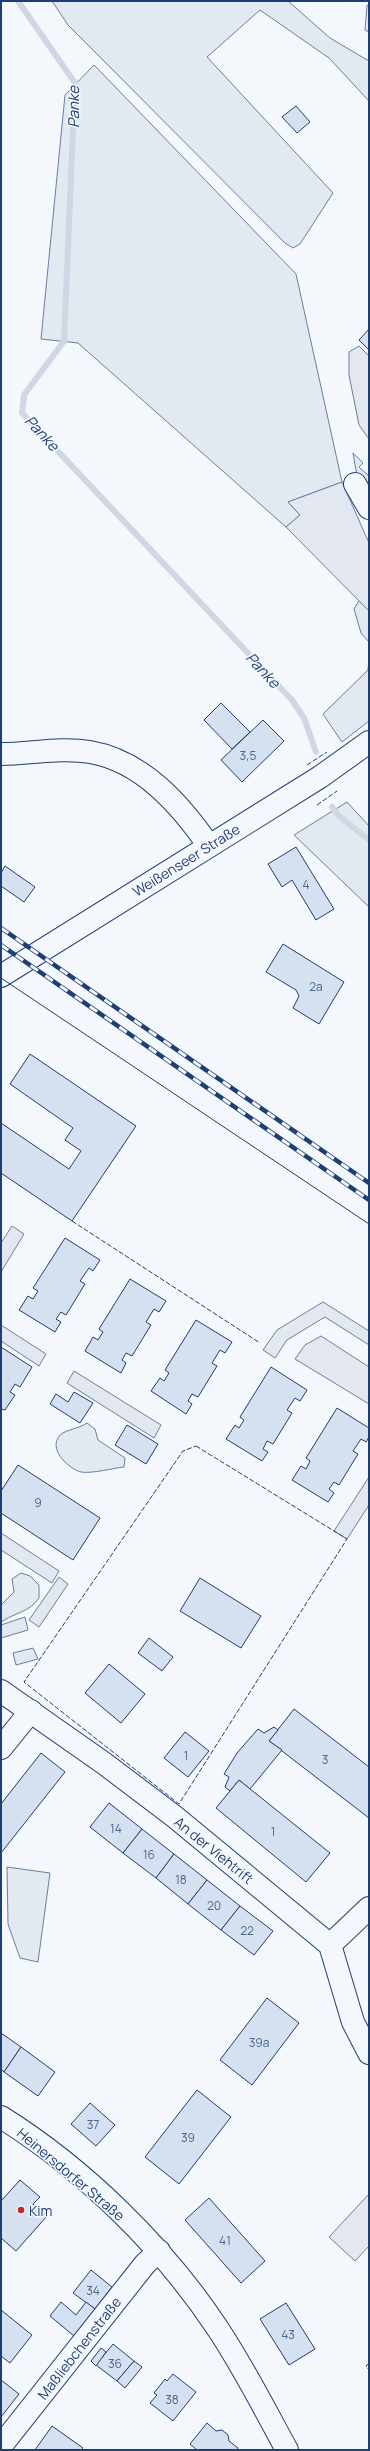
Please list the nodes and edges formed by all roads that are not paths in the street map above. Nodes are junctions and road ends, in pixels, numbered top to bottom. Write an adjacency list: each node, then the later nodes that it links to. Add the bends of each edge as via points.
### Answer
1 (355, 484): 2 (street)
2 (369, 508)
3 (369, 742): 5 (street, Weißenseer Straße, via 320,777)
4 (1, 754): 5 (street, via 57,750 90,752 123,763 150,779 174,801)
5 (209, 846): 6 (street, Weißenseer Straße)
6 (1, 976)
7 (1, 1691): 8 (street, An der Viehtrift)
8 (31, 1712): 9 (street); 11 (street, An der Viehtrift, via 175,1817)
9 (1, 1748)
10 (369, 1908): 11 (street)
11 (330, 1945): 12 (street, via 353,2022)
12 (369, 2053)
13 (1, 2117): 14 (street, Heinersdorfer Straße, via 60,2160 100,2194)
14 (159, 2251): 15 (street, Maßliebchenstraße, via 145,2264); 16 (street, Heinersdorfer Straße, via 218,2329)
15 (1, 2446)
16 (287, 2450)

